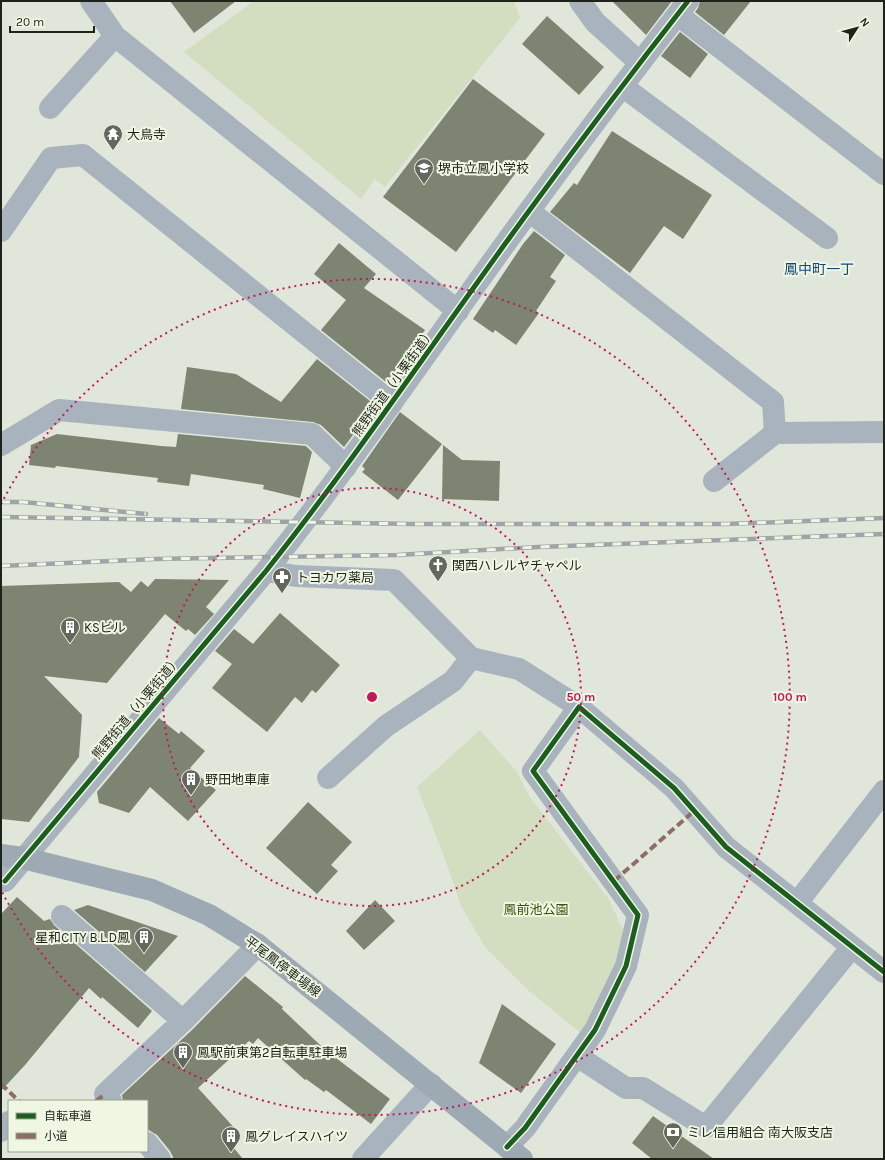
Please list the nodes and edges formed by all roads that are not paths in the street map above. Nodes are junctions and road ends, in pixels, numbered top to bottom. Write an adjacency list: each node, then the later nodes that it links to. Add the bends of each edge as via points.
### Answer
1 (90, 1): 4 (street)
2 (580, 1): 5 (street, via 595,22)
3 (683, 8): 5 (street, 熊野街道（小栗街道）); 8 (street)
4 (115, 36): 7 (street); 12 (street)
5 (640, 63): 6 (street, 熊野街道（小栗街道）)
6 (622, 86): 9 (street, 熊野街道（小栗街道）); 11 (street)
7 (50, 108)
8 (884, 174)
9 (529, 211): 12 (street, 熊野街道（小栗街道）); 15 (street, via 773,402)
10 (1, 231): 13 (street, via 51,158 83,156)
11 (827, 238)
12 (458, 311): 13 (street, 熊野街道（小栗街道）)
13 (392, 403): 17 (street, 熊野街道（小栗街道）)
14 (884, 432): 15 (street)
15 (775, 433): 18 (street)
16 (1, 444): 17 (street, via 59,410 312,434)
17 (346, 467): 19 (street, 熊野街道（小栗街道）)
18 (714, 481)
19 (266, 571): 20 (street, via 296,576 394,580); 25 (street, 熊野街道（小栗街道）)
20 (471, 658): 21 (street, via 518,669); 22 (street, via 453,681 386,726)
21 (579, 707): 27 (street, via 674,788 726,847); 33 (street, via 533,771 638,915 626,966 595,1030)
22 (328, 778)
23 (884, 791): 27 (street)
24 (1, 855): 25 (main road, 平尾鳳停車場線)
25 (23, 858): 26 (street, 熊野街道（小栗街道）); 29 (main road, 平尾鳳停車場線, via 152,890 209,915)
26 (5, 881)
27 (797, 903): 30 (street)
28 (62, 916): 32 (street)
29 (258, 945): 32 (street); 34 (main road, 平尾鳳停車場線)
30 (852, 947): 31 (street); 33 (street, via 706,1127 643,1088 626,1088)
31 (884, 972)
32 (183, 1021): 35 (street, via 105,1094)
33 (577, 1056): 38 (street, via 525,1128)
34 (431, 1084): 38 (main road, 平尾鳳停車場線); 39 (street)
35 (110, 1100)
36 (8, 1123): 37 (street)
37 (1, 1131)
38 (514, 1153)
39 (363, 1159)

